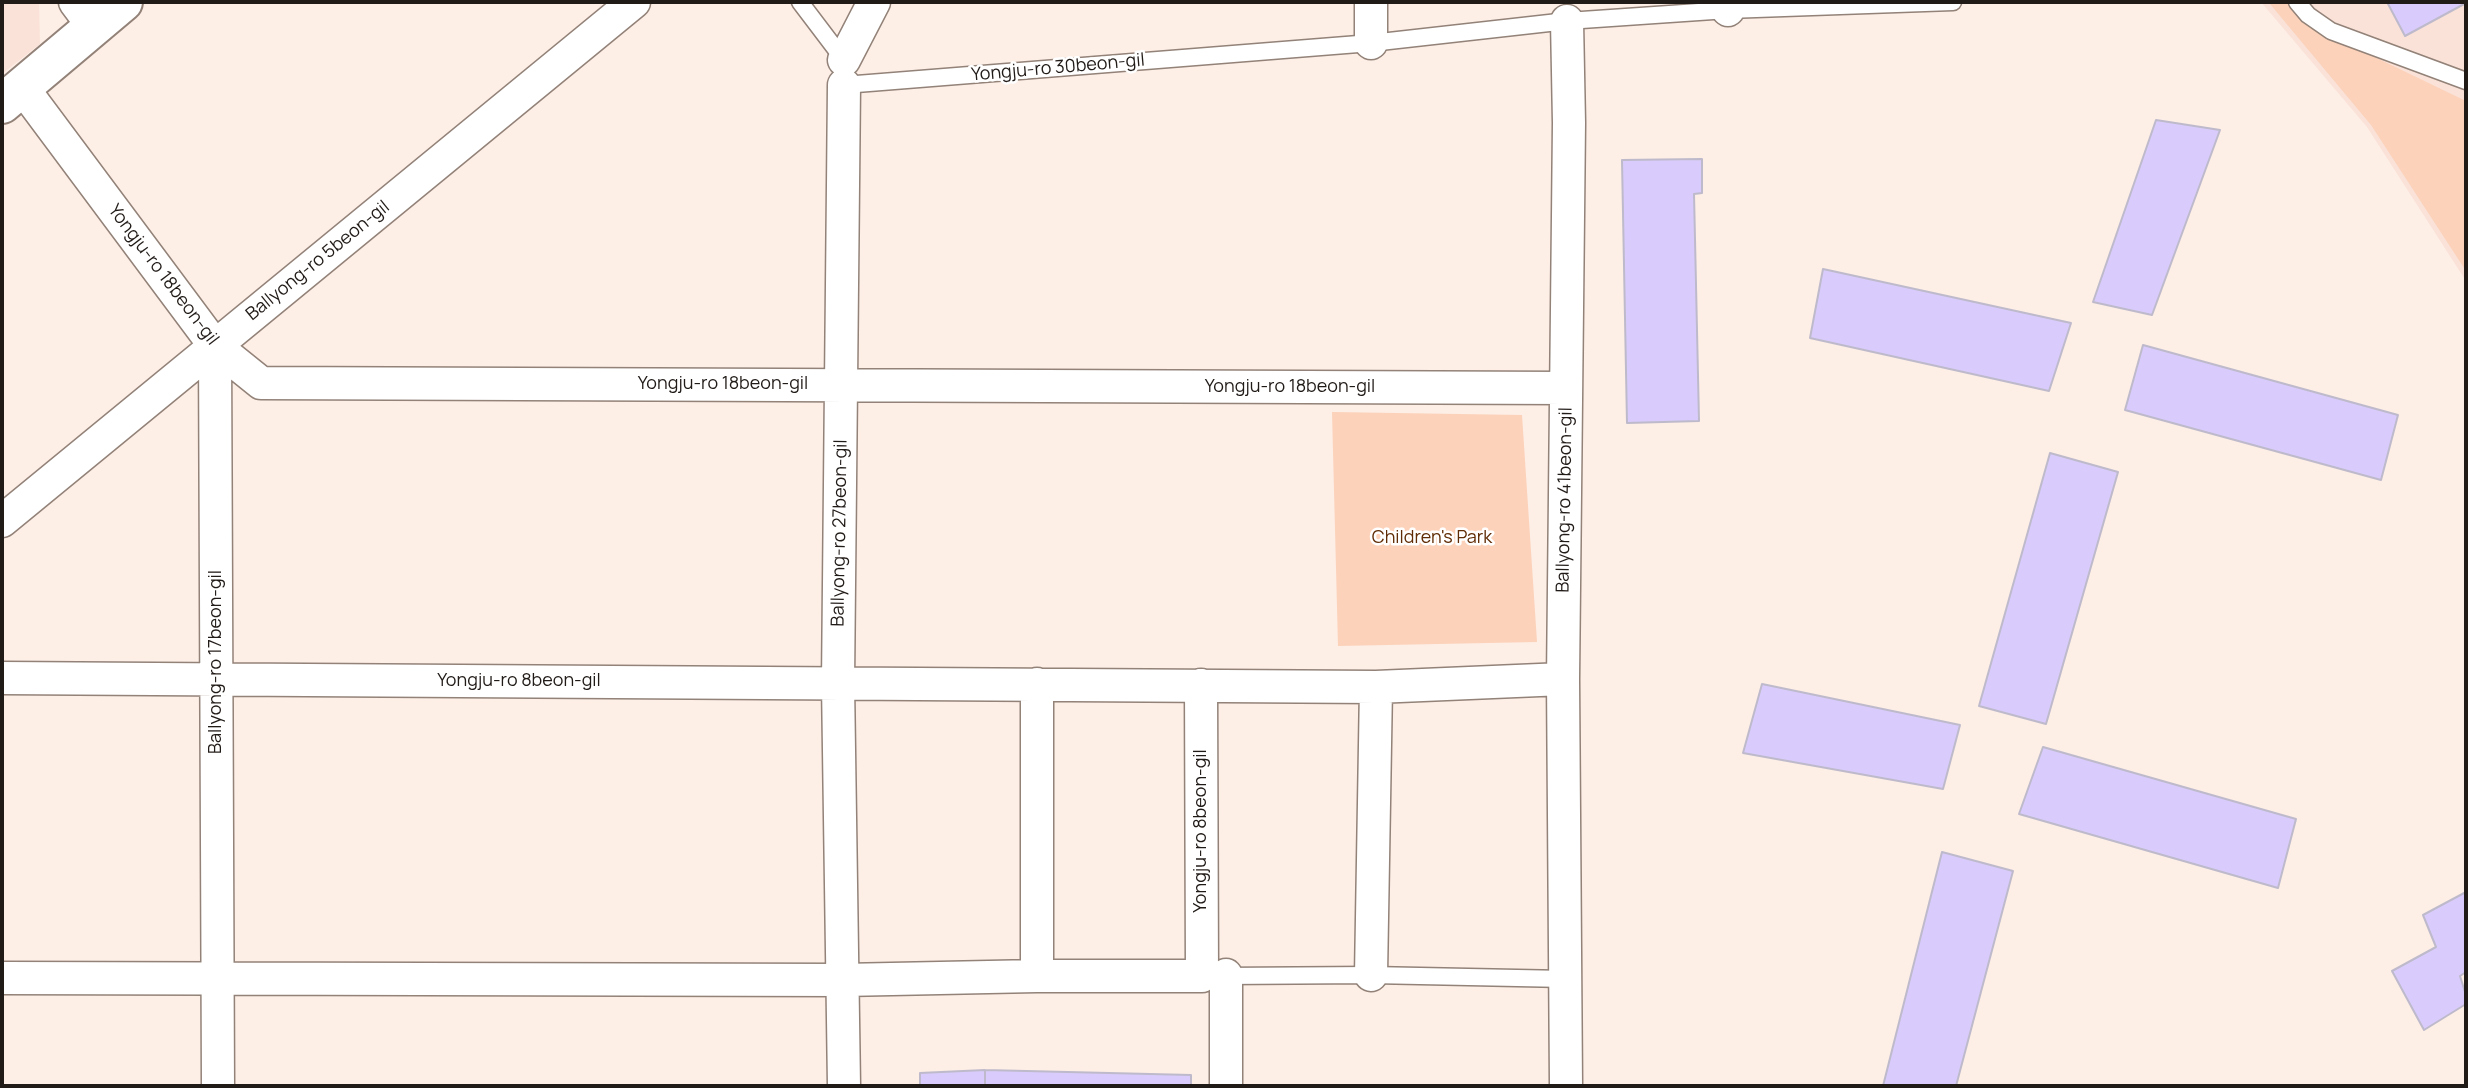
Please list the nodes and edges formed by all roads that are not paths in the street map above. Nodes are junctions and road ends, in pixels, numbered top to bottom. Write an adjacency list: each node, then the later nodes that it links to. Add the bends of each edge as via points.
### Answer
1 (123, 2): 11 (street)
2 (634, 2): 16 (street, Ballyong-ro 5beon-gil)
3 (800, 2): 13 (lane)
4 (874, 2): 13 (street)
5 (1370, 2): 12 (street)
6 (1953, 2): 8 (lane, Yongju-ro 30beon-gil)
7 (2297, 2): 14 (lane, via 2331,31)
8 (1898, 4): 9 (lane, Yongju-ro 30beon-gil)
9 (1728, 6): 10 (lane, Yongju-ro 30beon-gil)
10 (1562, 12): 12 (lane, Yongju-ro 30beon-gil); 18 (street, Ballyong-ro 41beon-gil)
11 (84, 14): 15 (street)
12 (1371, 43): 13 (lane, Yongju-ro 30beon-gil)
13 (844, 73): 17 (street, Ballyong-ro 27beon-gil)
14 (2466, 81)
15 (12, 96): 16 (street, Yongju-ro 18beon-gil)
16 (215, 346): 17 (street, Yongju-ro 18beon-gil, via 261,383); 19 (street, Ballyong-ro 5beon-gil); 21 (street, Ballyong-ro 17beon-gil)
17 (841, 384): 18 (street, Yongju-ro 18beon-gil); 23 (street, Ballyong-ro 27beon-gil)
18 (1566, 388): 22 (street, Ballyong-ro 41beon-gil)
19 (2, 521)
20 (2, 678): 21 (street, Yongju-ro 8beon-gil)
21 (216, 679): 23 (street, Yongju-ro 8beon-gil); 31 (street, Ballyong-ro 17beon-gil)
22 (1563, 679): 26 (street, Yongju-ro 8beon-gil); 32 (street, Ballyong-ro 41beon-gil)
23 (838, 683): 24 (street, Yongju-ro 8beon-gil); 33 (street, Ballyong-ro 27beon-gil)
24 (1037, 684): 25 (street, Yongju-ro 8beon-gil); 28 (street)
25 (1201, 685): 26 (street, Yongju-ro 8beon-gil); 29 (street, Yongju-ro 8beon-gil)
26 (1376, 687): 27 (street)
27 (1371, 975): 29 (lane); 32 (lane)
28 (1037, 976): 29 (street); 33 (street)
29 (1214, 976): 36 (street, Yongju-ro 8beon-gil)
30 (2, 978): 31 (street)
31 (217, 978): 33 (street); 34 (street, Ballyong-ro 17beon-gil)
32 (1566, 979): 37 (street, Ballyong-ro 41beon-gil)
33 (843, 980): 35 (street, Ballyong-ro 27beon-gil)
34 (218, 1086)
35 (844, 1086)
36 (1226, 1086)
37 (1566, 1086)

